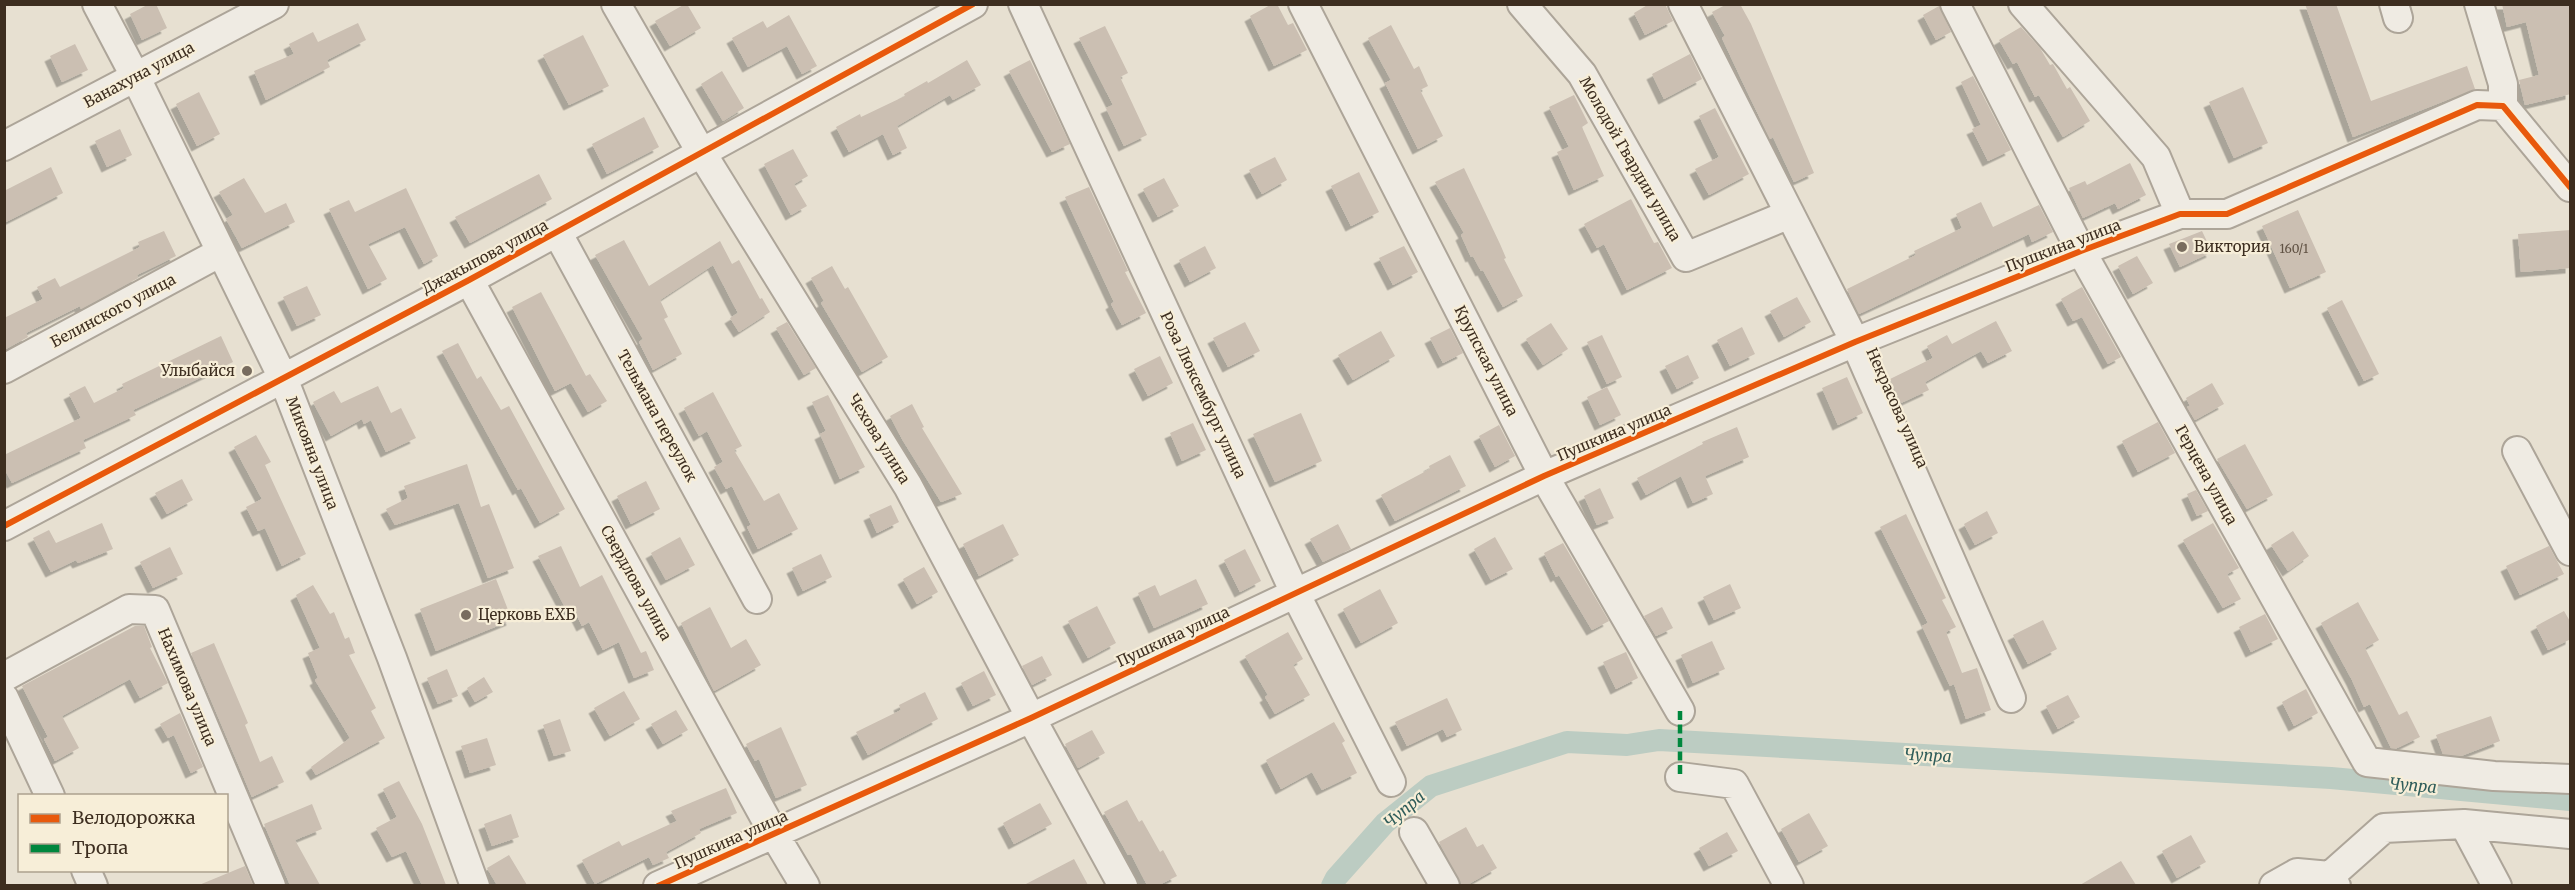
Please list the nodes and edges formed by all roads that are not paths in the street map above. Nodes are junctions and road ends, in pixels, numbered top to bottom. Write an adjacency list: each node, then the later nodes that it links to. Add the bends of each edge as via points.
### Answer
1 (97, 4): 12 (street, Микояна улица)
2 (274, 4): 12 (street, Ванахуна улица)
3 (616, 4): 15 (street, Чехова улица)
4 (973, 4): 15 (street, Джакыпова улица)
5 (1023, 4): 30 (street, Роза Люксембург улица)
6 (1303, 4): 27 (street, Крупская улица)
7 (1522, 4): 17 (street, Молодой Гвардии улица, via 1582,74 1686,257)
8 (1683, 4): 17 (street, Некрасова улица)
9 (1955, 4): 20 (street, Герцена улица)
10 (2023, 4): 18 (street, via 2156,158)
11 (2479, 4): 13 (street, via 2504,84)
12 (135, 76): 14 (street, Ванахуна улица); 21 (street, Микояна улица)
13 (2504, 106): 16 (street); 18 (street, Пушкина улица, via 2477,105 2227,214)
14 (4, 146)
15 (701, 152): 19 (street, Джакыпова улица); 36 (street, Чехова улица, via 908,486)
16 (2571, 187)
17 (1790, 214): 23 (street, Некрасова улица)
18 (2180, 214): 20 (street, Пушкина улица)
19 (556, 232): 22 (street, Джакыпова улица); 31 (street, Тельмана переулок)
20 (2081, 251): 23 (street, Пушкина улица); 38 (street, Герцена улица, via 2367,762 2494,776)
21 (221, 252): 24 (street, Белинского улица); 25 (street, Микояна улица)
22 (469, 280): 25 (street, Джакыпова улица); 43 (street, Свердлова улица)
23 (1855, 342): 27 (street, Пушкина улица); 34 (street, Некрасова улица)
24 (4, 369)
25 (283, 378): 28 (street, Джакыпова улица); 48 (street, Микояна улица)
26 (2517, 451): 29 (street)
27 (1544, 476): 30 (street, Пушкина улица); 35 (street, Крупская улица)
28 (4, 526)
29 (2571, 551)
30 (1295, 593): 36 (street, Пушкина улица); 39 (street, Роза Люксембург улица)
31 (757, 599)
32 (4, 677): 47 (street, Нахимова улица, via 129,609 154,610)
33 (4, 698): 40 (street)
34 (2011, 698)
35 (1680, 711)
36 (1031, 718): 43 (street, Пушкина улица); 51 (street, Чехова улица)
37 (1680, 777): 53 (street, via 1734,784)
38 (2571, 779)
39 (1391, 782)
40 (50, 794)
41 (2464, 824): 44 (street); 46 (street, via 2384,828); 54 (street)
42 (1414, 832): 52 (street)
43 (774, 834): 49 (street, Пушкина улица); 50 (street, Свердлова улица)
44 (2571, 834)
45 (2285, 879): 46 (street)
46 (2333, 881)
47 (271, 885)
48 (475, 885)
49 (658, 885)
50 (805, 885)
51 (1123, 885)
52 (1445, 885)
53 (1789, 885)
54 (2497, 885)

